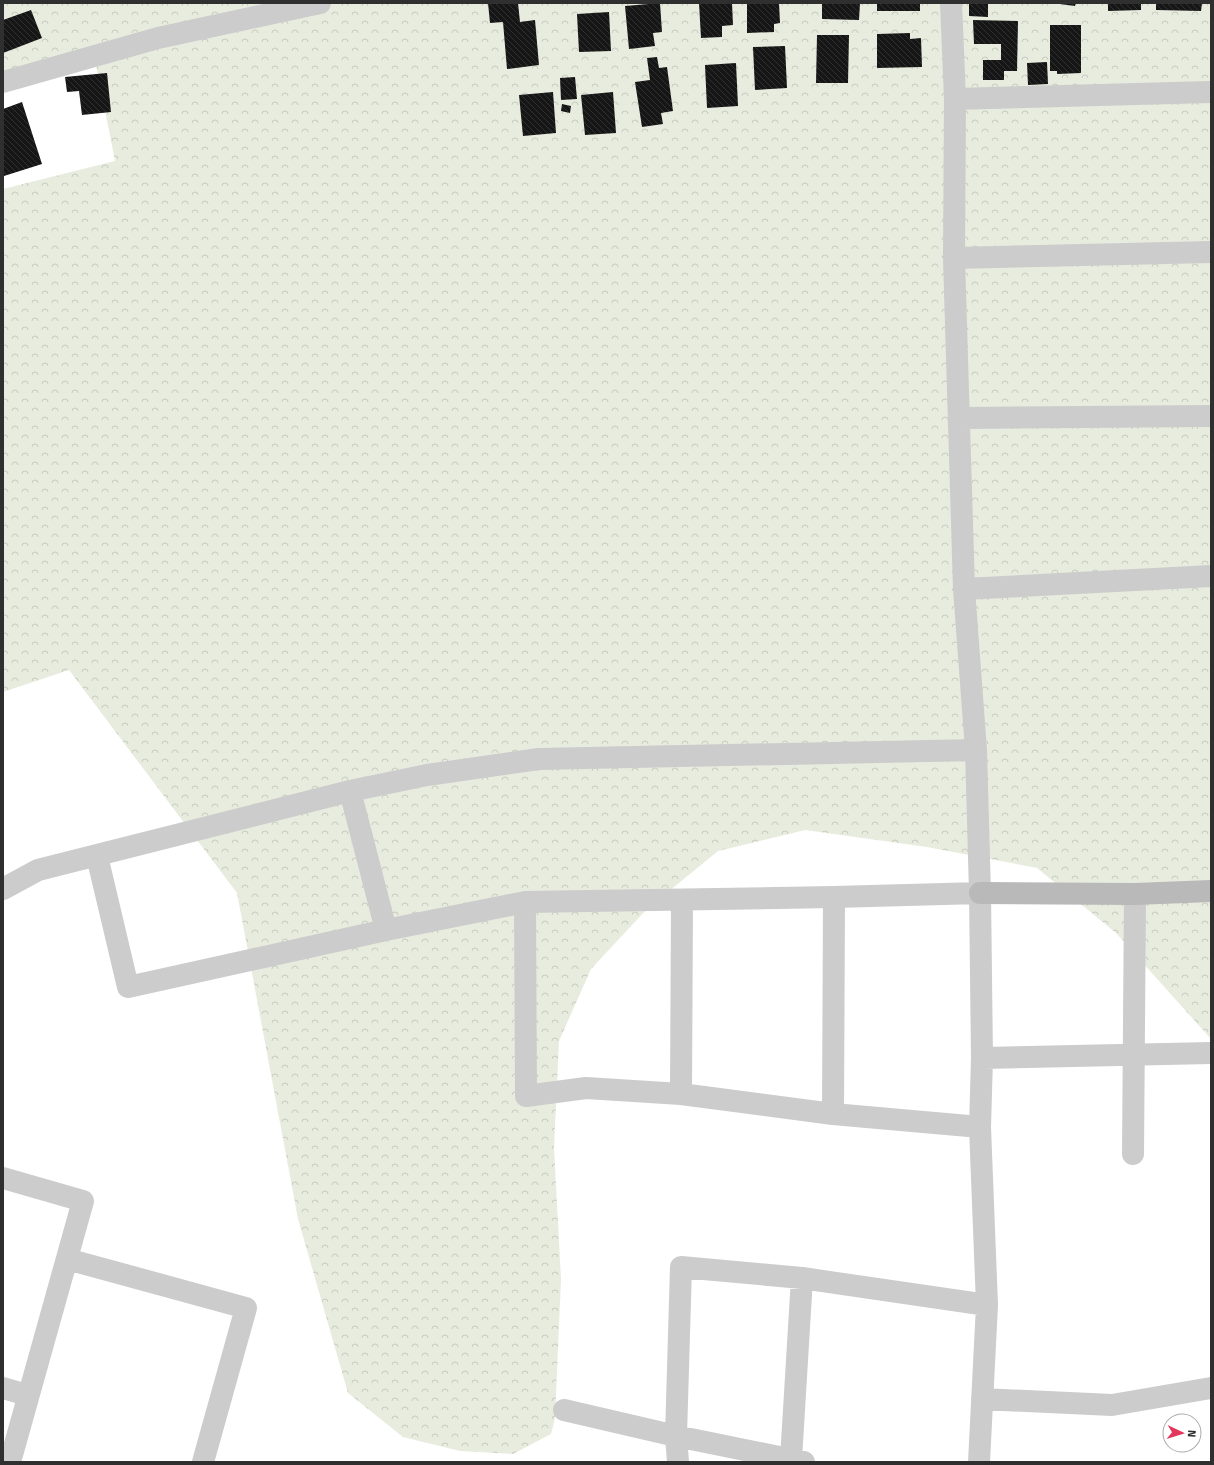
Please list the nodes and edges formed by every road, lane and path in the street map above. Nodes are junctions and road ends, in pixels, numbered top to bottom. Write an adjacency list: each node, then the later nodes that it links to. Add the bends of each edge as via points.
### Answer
1 (320, 3): 3 (street, via 158,38)
2 (951, 3): 5 (street)
3 (3, 82)
4 (1211, 92): 5 (street)
5 (955, 99): 7 (street)
6 (1211, 252): 7 (street)
7 (954, 258): 9 (street)
8 (1211, 416): 9 (street)
9 (960, 418): 11 (street)
10 (1211, 576): 11 (street)
11 (964, 589): 12 (street)
12 (976, 750): 13 (street, via 539,759 427,775); 17 (street)
13 (350, 790): 14 (street); 22 (street)
14 (97, 856): 15 (street, via 38,870); 22 (street, via 128,987)
15 (3, 889)
16 (1211, 892): 18 (street)
17 (980, 893): 18 (street); 19 (street); 25 (street)
18 (1135, 894): 24 (street)
19 (834, 898): 20 (street); 27 (street)
20 (682, 900): 21 (street); 26 (street)
21 (525, 902): 22 (street); 26 (street, via 526,1096 586,1088)
22 (386, 930)
23 (1211, 1053): 24 (street)
24 (1133, 1054): 25 (street); 29 (street)
25 (982, 1058): 28 (street)
26 (681, 1094): 27 (street)
27 (833, 1114): 28 (street)
28 (980, 1127): 33 (street)
29 (1133, 1154)
30 (3, 1178): 31 (street, via 83,1201)
31 (67, 1259): 36 (street); 42 (street, via 246,1308)
32 (802, 1278): 33 (street); 39 (street, via 681,1267); 40 (street)
33 (987, 1305): 37 (street)
34 (3, 1388): 36 (street)
35 (1211, 1388): 37 (street, via 1112,1405)
36 (28, 1395): 41 (street)
37 (982, 1399): 44 (street)
38 (564, 1410): 39 (street)
39 (676, 1436): 40 (street); 43 (street)
40 (798, 1460)
41 (10, 1462)
42 (203, 1462)
43 (678, 1462)
44 (979, 1462)

